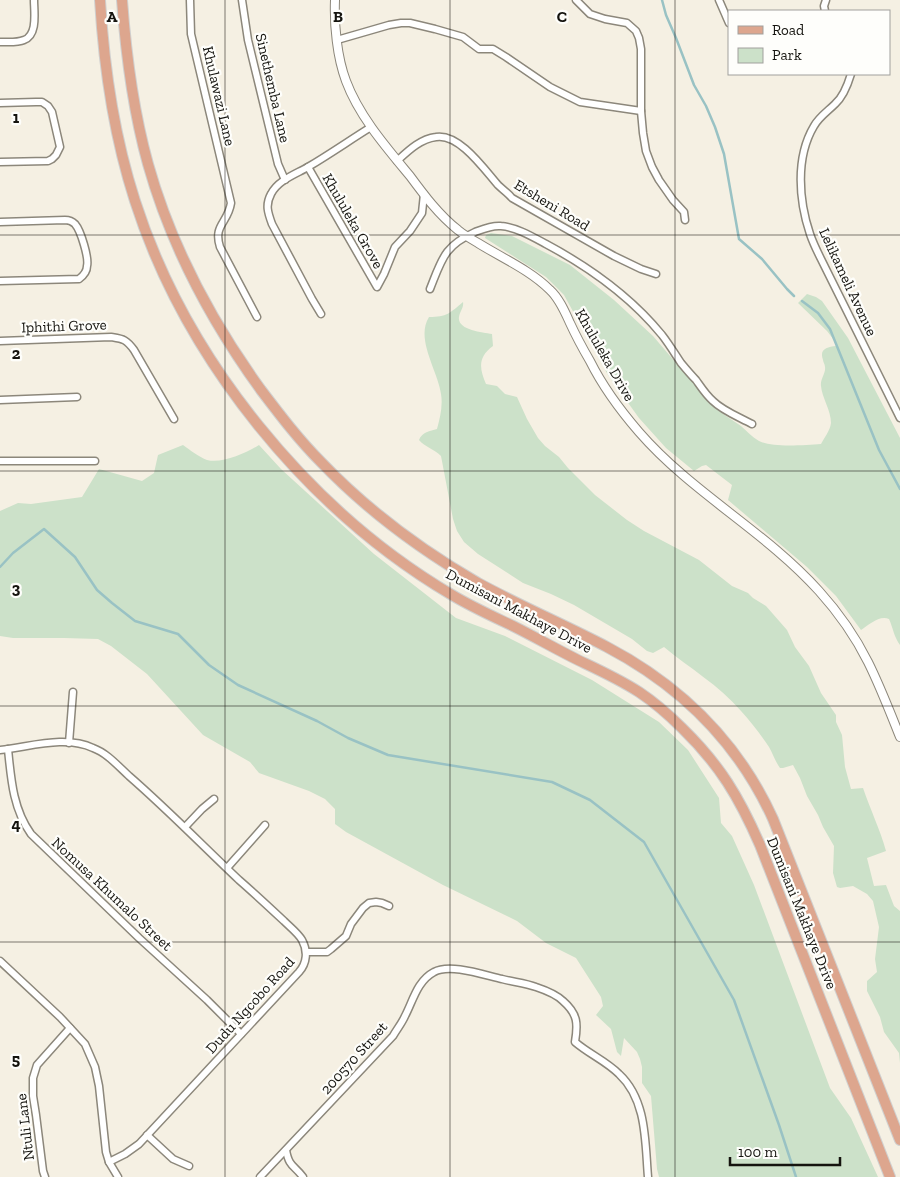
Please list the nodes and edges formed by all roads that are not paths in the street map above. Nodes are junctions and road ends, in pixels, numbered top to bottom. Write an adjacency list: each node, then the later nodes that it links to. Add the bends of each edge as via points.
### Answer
1 (34, 0): 11 (street, via 33,32 29,38)
2 (100, 0): 61 (main road, Dumisani Makhaye Drive, via 111,102 134,198 163,273 208,355 276,446 359,529 449,593 610,674 640,693 675,721 716,764 760,845)
3 (122, 0): 52 (main road, Dumisani Makhaye Drive, via 131,89 155,188 200,295 227,340 300,440 343,484 394,527 479,583 651,672 680,694 723,738 747,772 772,818)
4 (190, 0): 28 (street, Khulawazi Lane, via 191,34 231,203 219,227 218,240)
5 (242, 0): 19 (street, Sinethemba Lane, via 248,40 278,164)
6 (335, 0): 10 (street, Khululeka Drive)
7 (576, 0): 14 (street, via 590,14 627,23 636,31 642,49)
8 (719, 0): 9 (street)
9 (728, 21)
10 (337, 40): 14 (street, via 401,23 435,28 463,37 479,49 493,49 550,87 580,102); 15 (street, Khululeka Drive, via 345,79 354,101)
11 (0, 42)
12 (850, 75): 32 (street, Lelikameli Avenue, via 846,89 814,125 809,137 801,178 805,215 821,259)
13 (0, 103): 17 (street, via 46,104 52,112 60,147 48,161)
14 (641, 110): 21 (street, via 646,151 652,167 684,212)
15 (371, 127): 16 (street, Khululeka Drive); 18 (street)
16 (397, 161): 20 (street, Khululeka Drive); 24 (street, Etsheni Road, via 417,144 435,137 452,139 512,198 614,256)
17 (0, 162)
18 (308, 167): 19 (street); 20 (street, Khululeka Grove, via 377,287 395,248 422,213)
19 (285, 180): 27 (street, via 271,193 267,213)
20 (424, 194): 23 (street, Khululeka Drive, via 446,219)
21 (685, 220)
22 (0, 222): 25 (street, via 72,221 79,231 88,264 78,279)
23 (467, 236): 26 (street, via 448,250); 34 (street, via 501,226 533,237 584,267 640,311 712,400); 38 (street, Khululeka Drive, via 529,273 552,291 599,378 641,434 690,482 793,564 830,603 868,662)
24 (656, 274)
25 (0, 281)
26 (430, 289)
27 (322, 314)
28 (257, 317)
29 (0, 341): 33 (street, Iphithi Grove, via 111,336 123,339 129,342)
30 (76, 397): 31 (street)
31 (0, 400)
32 (900, 418)
33 (174, 419)
34 (752, 424)
35 (0, 461): 36 (street)
36 (95, 461)
37 (73, 692): 39 (street)
38 (900, 737)
39 (69, 743): 40 (street, Dudu Ngcobo Road); 44 (street, Dudu Ngcobo Road, via 85,745 103,753)
40 (8, 749): 41 (street, Dudu Ngcobo Road); 50 (street, Nomusa Khumalo Street, via 17,808 31,834)
41 (0, 750)
42 (214, 799): 44 (street)
43 (265, 825): 45 (street)
44 (185, 827): 45 (street, Dudu Ngcobo Road)
45 (227, 868): 47 (street, Dudu Ngcobo Road, via 299,936)
46 (389, 906): 47 (street, via 368,903 346,936 331,949)
47 (306, 952): 50 (street, Dudu Ngcobo Road, via 303,967)
48 (0, 961): 49 (street)
49 (70, 1028): 54 (street, via 85,1044 94,1067); 56 (street, Ntuli Lane, via 37,1065 33,1078)
50 (241, 1034): 51 (street, Dudu Ngcobo Road)
51 (147, 1135): 54 (street, Dudu Ngcobo Road, via 125,1154); 55 (street, via 173,1159)
52 (900, 1140)
53 (286, 1150): 58 (street, 200570 Street); 59 (street, via 293,1168); 60 (street, 200570 Street, via 393,1036 421,982 437,970 447,969 536,987 563,1000 577,1024 575,1042 620,1074 636,1098 641,1112)
54 (109, 1162): 57 (street)
55 (189, 1166)
56 (45, 1177)
57 (118, 1177)
58 (260, 1177)
59 (303, 1177)
60 (648, 1177)
61 (890, 1177)

